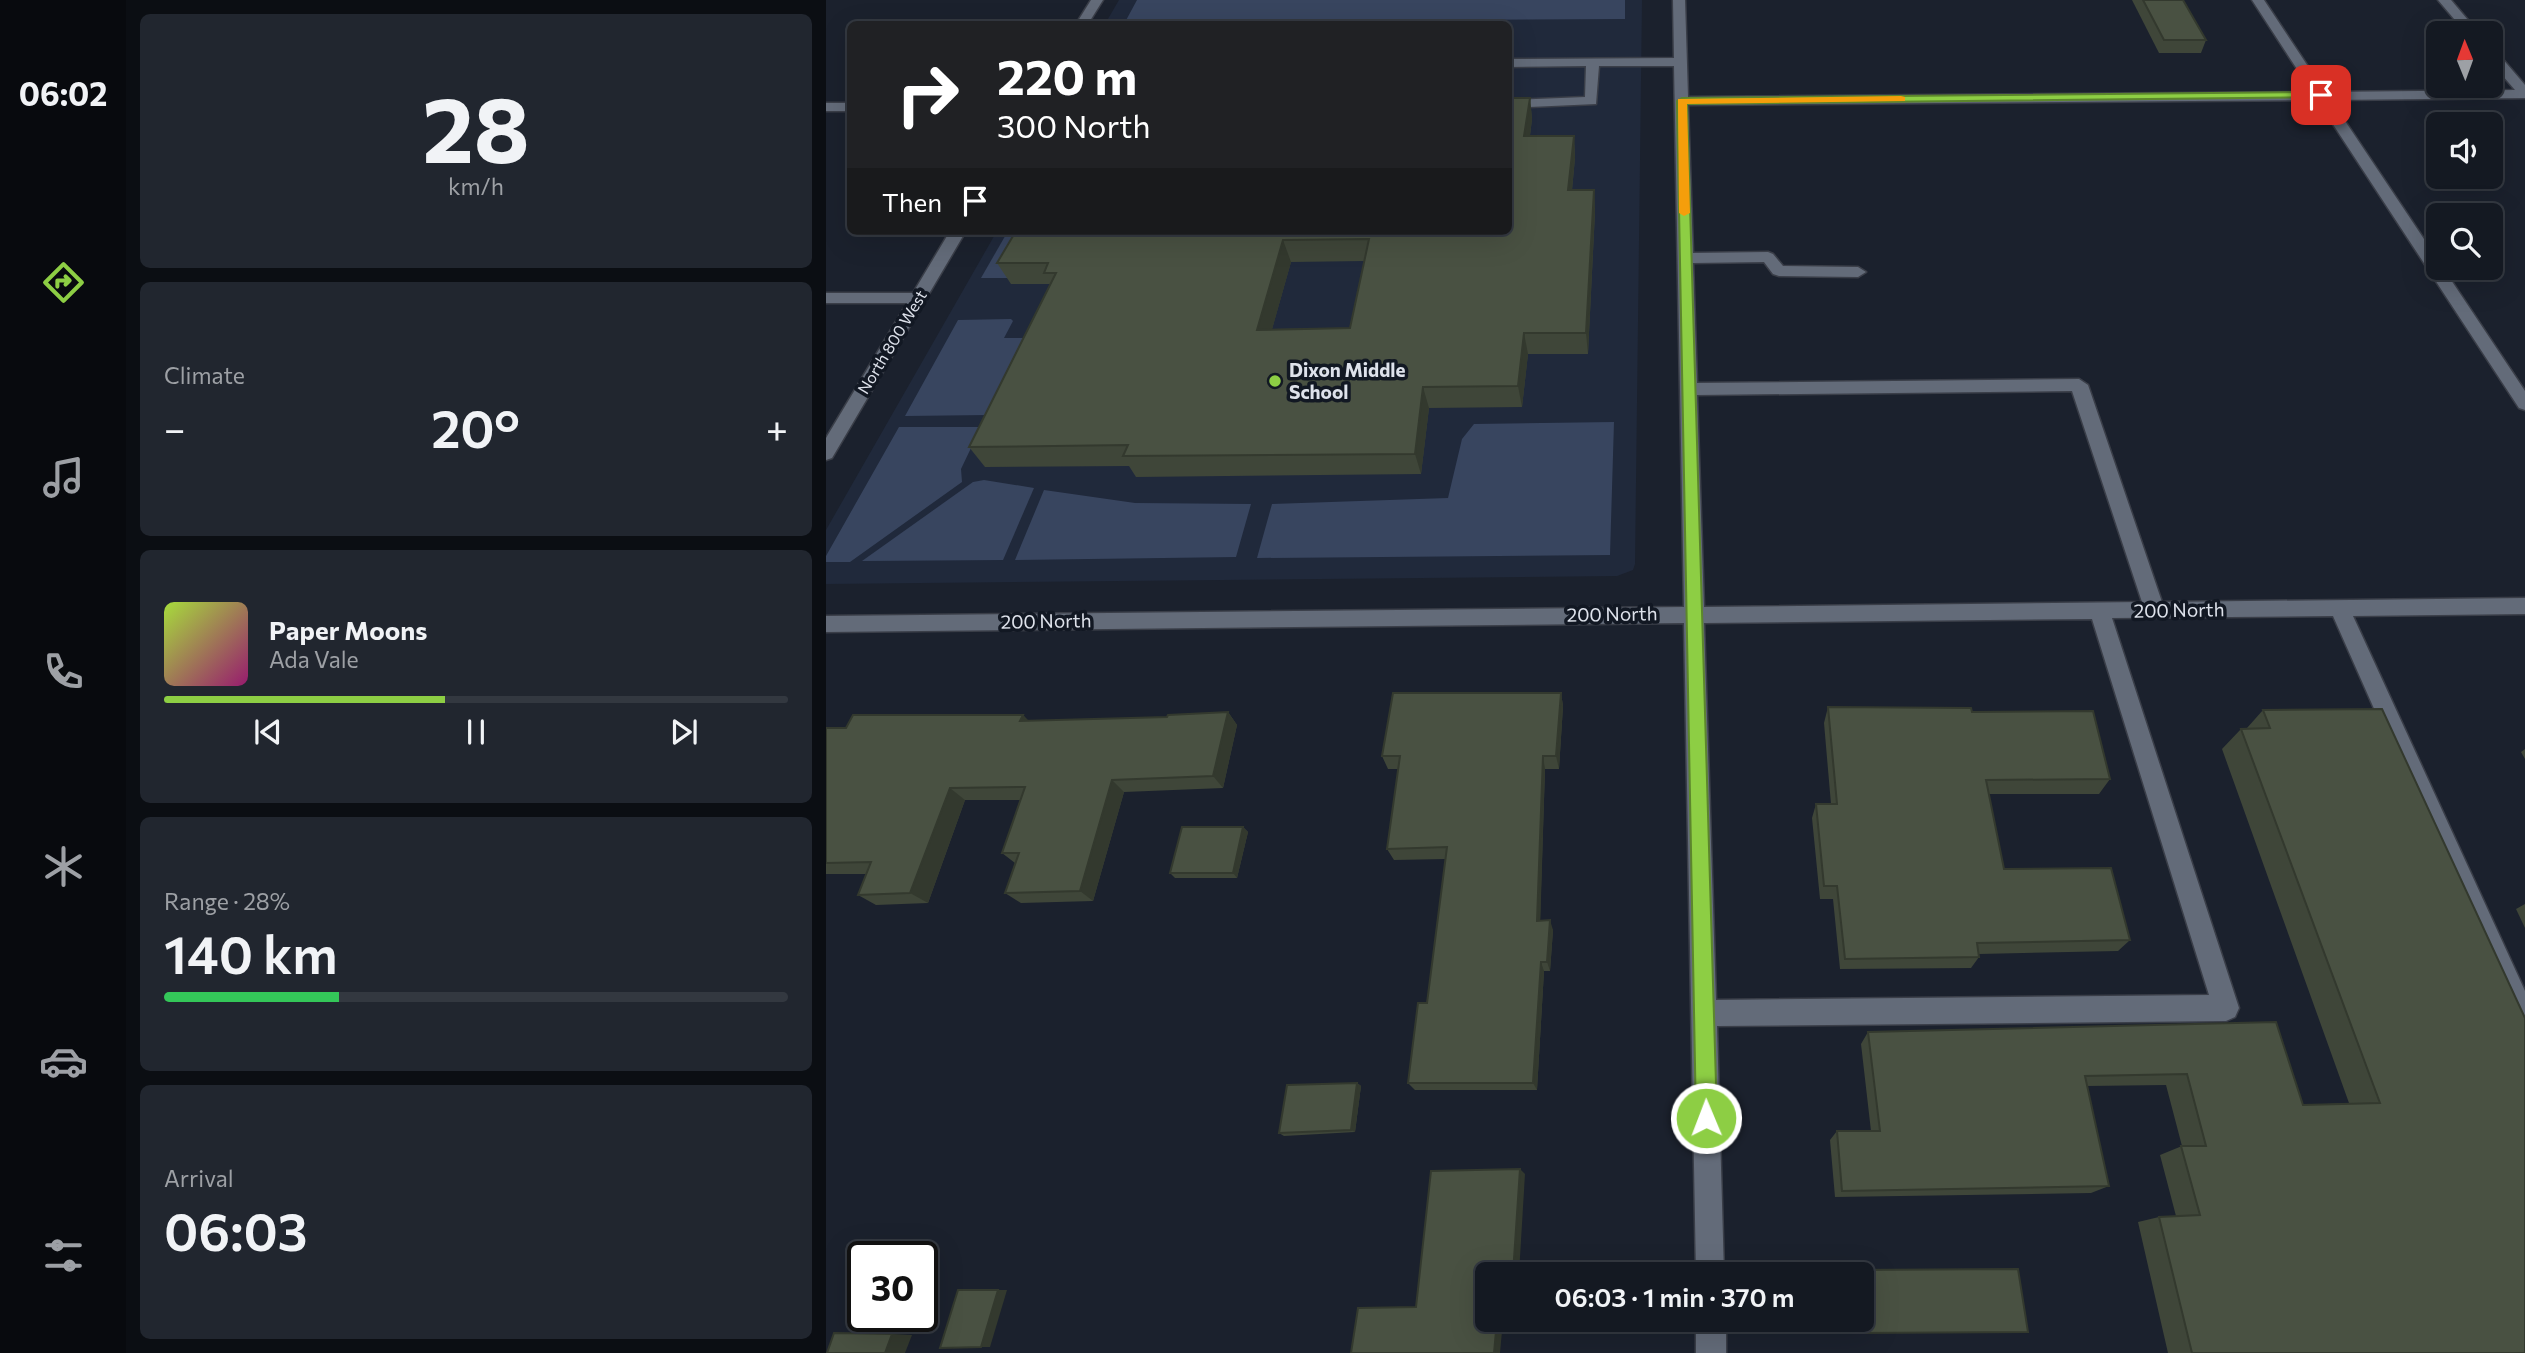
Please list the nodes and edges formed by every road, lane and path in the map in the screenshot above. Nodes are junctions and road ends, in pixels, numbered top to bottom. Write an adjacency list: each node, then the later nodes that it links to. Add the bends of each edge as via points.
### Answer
1 (1097, 0): 5 (street)
2 (1679, 0): 8 (street)
3 (2258, 0): 12 (street)
4 (2444, 0): 6 (street)
5 (1084, 21)
6 (2462, 21)
7 (1593, 62): 8 (street); 9 (street); 14 (street, via 1591,101)
8 (1681, 62): 13 (street)
9 (1512, 63)
10 (2503, 68): 11 (street)
11 (2525, 94): 12 (street)
12 (2321, 95): 13 (street); 23 (street)
13 (1682, 101): 18 (street)
14 (1512, 104)
15 (826, 107): 16 (street)
16 (847, 107)
17 (956, 235): 21 (street, North 800 West)
18 (1686, 258): 19 (street, via 1768,257 1779,271); 22 (street)
19 (1858, 272)
20 (826, 298): 21 (street)
21 (918, 298): 24 (street, North 800 West)
22 (1689, 389): 27 (street, via 2079,385); 29 (street)
23 (2525, 404)
24 (826, 453)
25 (2525, 606): 26 (street, 200 North)
26 (2339, 608): 27 (street, 200 North); 32 (street)
27 (2155, 610): 28 (street, 200 North)
28 (2100, 611): 29 (street, 200 North); 31 (street, via 2226,1008)
29 (1694, 613): 30 (street, 200 North); 31 (street)
30 (826, 624)
31 (1704, 1013): 33 (street)
32 (2525, 1020)
33 (1710, 1262)
34 (1711, 1332): 35 (street)
35 (1711, 1353)

